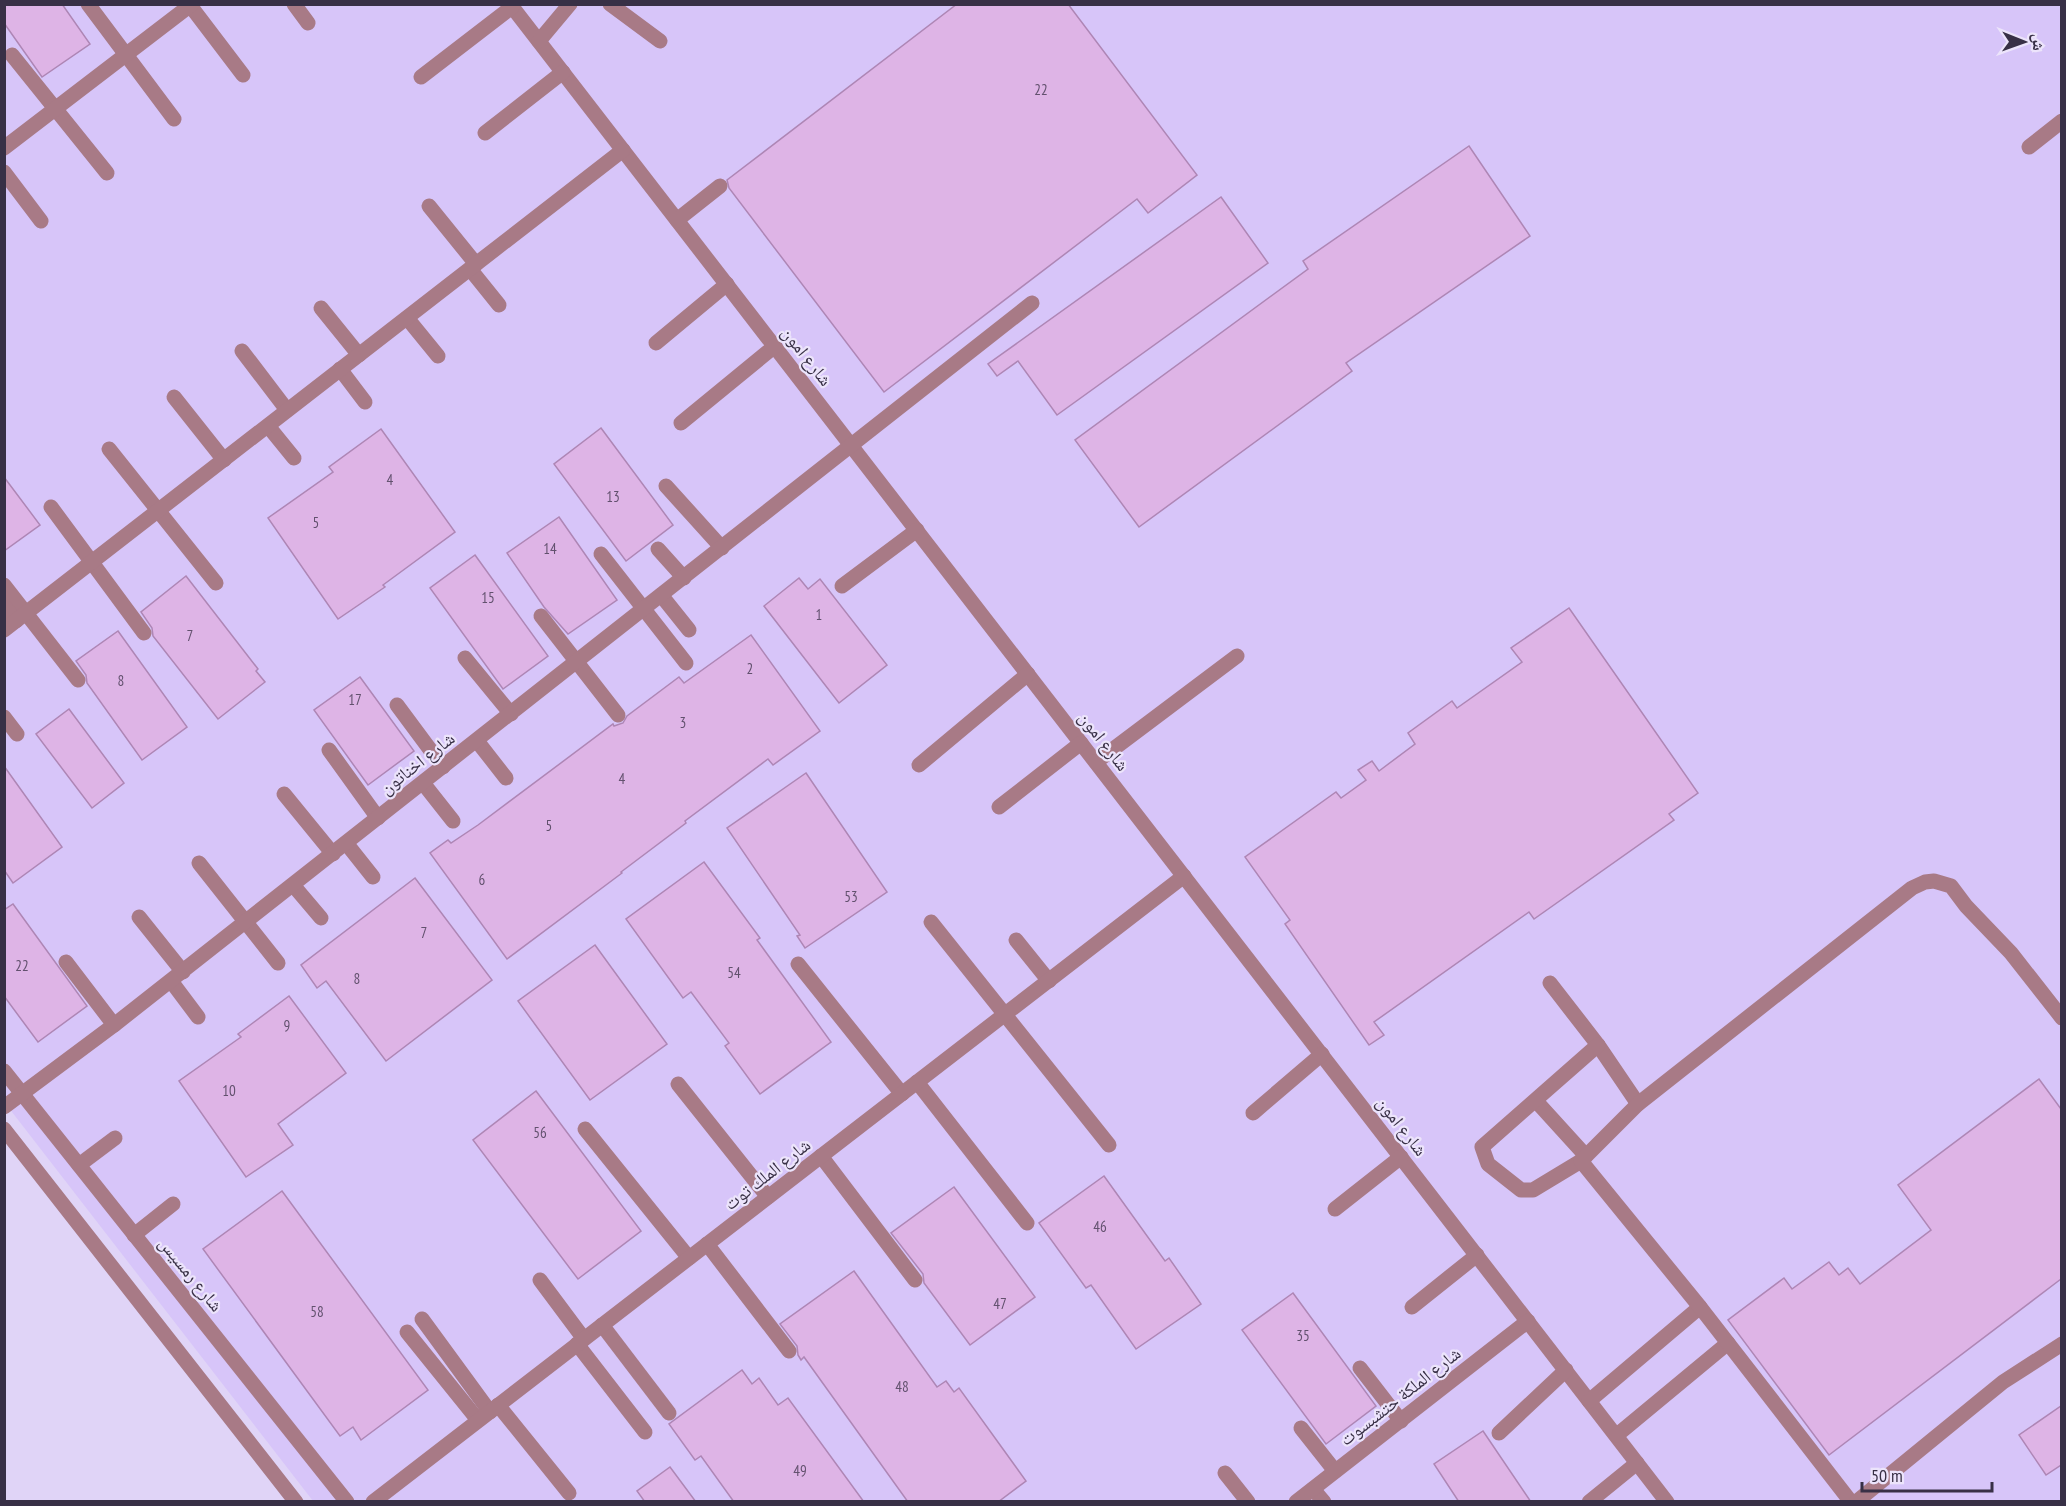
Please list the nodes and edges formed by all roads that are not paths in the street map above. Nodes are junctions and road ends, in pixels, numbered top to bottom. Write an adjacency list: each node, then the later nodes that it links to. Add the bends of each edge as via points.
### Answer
1 (88, 4): 11 (street)
2 (294, 4): 7 (street)
3 (570, 4): 8 (street)
4 (610, 4): 9 (street)
5 (190, 5): 11 (street); 13 (street)
6 (511, 6): 8 (street, شارع امون); 14 (street)
7 (308, 23)
8 (539, 41): 12 (street, شارع امون)
9 (660, 41)
10 (12, 55): 15 (street)
11 (126, 55): 15 (street); 16 (street)
12 (563, 72): 18 (street); 21 (street, شارع امون)
13 (243, 75)
14 (421, 77)
15 (56, 109): 20 (street); 23 (street)
16 (174, 119)
17 (2061, 121): 19 (street)
18 (485, 133)
19 (2029, 147)
20 (4, 148)
21 (623, 150): 26 (street, شارع امون); 28 (street)
22 (4, 172): 27 (street)
23 (107, 173)
24 (720, 186): 26 (street)
25 (429, 206): 28 (street)
26 (677, 220): 29 (street, شارع امون)
27 (41, 221)
28 (473, 266): 31 (street); 33 (street)
29 (727, 284): 34 (street); 35 (street, شارع امون)
30 (1032, 303): 45 (street, شارع اخناتون)
31 (499, 305)
32 (321, 308): 37 (street)
33 (407, 318): 37 (street); 38 (street)
34 (656, 343)
35 (775, 346): 43 (street); 45 (street, شارع امون)
36 (242, 351): 42 (street)
37 (359, 355): 39 (street)
38 (438, 356)
39 (340, 369): 41 (street); 42 (street)
40 (174, 397): 48 (street)
41 (365, 402)
42 (287, 410): 44 (street)
43 (681, 423)
44 (268, 426): 47 (street); 48 (street)
45 (852, 446): 52 (street, شارع امون); 53 (street, شارع اخناتون)
46 (109, 449): 51 (street)
47 (294, 459)
48 (224, 460): 51 (street)
49 (666, 486): 53 (street)
50 (51, 507): 56 (street)
51 (158, 511): 56 (street); 58 (street)
52 (916, 530): 60 (street); 72 (street, شارع امون)
53 (722, 548): 57 (street, شارع اخناتون)
54 (658, 549): 57 (street)
55 (601, 555): 63 (street)
56 (92, 562): 65 (street); 67 (street)
57 (684, 578): 61 (street, شارع اخناتون)
58 (216, 584)
59 (4, 585): 65 (street)
60 (842, 586)
61 (661, 596): 63 (street, شارع اخناتون); 66 (street)
62 (4, 606): 65 (street)
63 (644, 609): 70 (street, شارع اخناتون); 71 (street)
64 (541, 616): 70 (street)
65 (16, 622): 73 (street)
66 (689, 630)
67 (144, 633)
68 (1237, 656): 82 (street)
69 (465, 658): 75 (street)
70 (577, 662): 75 (street, شارع اخناتون); 76 (street)
71 (686, 663)
72 (1028, 674): 80 (street, شارع امون); 83 (street)
73 (78, 680)
74 (397, 705): 84 (street)
75 (511, 714): 79 (street, شارع اخناتون)
76 (618, 715)
77 (4, 717): 78 (street)
78 (17, 734)
79 (477, 741): 84 (street, شارع اخناتون); 85 (street)
80 (1081, 743): 82 (street, شارع امون); 88 (street)
81 (329, 750): 89 (street)
82 (1096, 762): 94 (street, شارع امون)
83 (919, 765)
84 (443, 767): 86 (street, شارع اخناتون)
85 (506, 778)
86 (423, 783): 89 (street, شارع اخناتون); 90 (street)
87 (284, 794): 92 (street)
88 (999, 807)
89 (378, 818): 91 (street, شارع اخناتون)
90 (453, 821)
91 (346, 843): 92 (street, شارع اخناتون); 95 (street)
92 (333, 854): 96 (street, شارع اخناتون)
93 (199, 863): 99 (street)
94 (1184, 876): 106 (street, شارع الملك توت); 113 (street, شارع امون)
95 (373, 877)
96 (293, 885): 98 (street); 99 (street, شارع اخناتون)
97 (140, 917): 105 (street)
98 (321, 918)
99 (246, 922): 103 (street); 105 (street, شارع اخناتون)
100 (931, 922): 108 (street)
101 (1016, 940): 106 (street)
102 (66, 962): 111 (street)
103 (278, 963)
104 (798, 964): 117 (street)
105 (177, 976): 109 (street); 111 (street, شارع اخناتون)
106 (1049, 981): 108 (street, شارع الملك توت)
107 (1550, 982): 112 (street)
108 (1005, 1015): 115 (street, شارع الملك توت); 126 (street)
109 (198, 1017)
110 (2061, 1018): 120 (street, via 2011,953 1951,886 1925,882 1912,888)
111 (114, 1025): 118 (street, شارع اخناتون)
112 (1598, 1045): 119 (street); 120 (street)
113 (1322, 1054): 122 (street); 128 (street, شارع امون)
114 (4, 1071): 118 (street, شارع رمسيس)
115 (917, 1082): 117 (street, شارع الملك توت); 134 (street)
116 (678, 1084): 131 (street)
117 (902, 1094): 127 (street, شارع الملك توت)
118 (23, 1095): 121 (street, شارع اخناتون); 130 (street, شارع رمسيس)
119 (1536, 1101): 129 (street); 129 (street, via 1482,1147 1488,1164 1521,1190 1533,1190)
120 (1638, 1104): 129 (street)
121 (4, 1107)
122 (1252, 1113)
123 (4, 1129): 166 (street)
124 (585, 1129): 138 (street)
125 (115, 1138): 130 (street)
126 (1109, 1145)
127 (821, 1156): 131 (street, شارع الملك توت); 140 (street)
128 (1401, 1157): 133 (street); 137 (street, شارع امون)
129 (1584, 1158): 142 (street)
130 (79, 1166): 135 (street, شارع رمسيس)
131 (768, 1197): 136 (street, شارع الملك توت)
132 (173, 1203): 135 (street)
133 (1335, 1209)
134 (1027, 1223)
135 (134, 1235): 167 (street, شارع رمسيس)
136 (707, 1244): 138 (street, شارع الملك توت); 150 (street)
137 (1477, 1255): 141 (street); 144 (street, شارع امون)
138 (689, 1258): 145 (street, شارع الملك توت)
139 (540, 1280): 147 (street)
140 (915, 1280)
141 (1412, 1307)
142 (1700, 1307): 148 (street); 153 (street)
143 (422, 1319): 154 (street)
144 (1528, 1321): 152 (street, شارع امون); 156 (street, شارع الملكة حتشبسوت)
145 (602, 1325): 147 (street, شارع الملك توت); 155 (street)
146 (407, 1332): 154 (street)
147 (581, 1341): 154 (street, شارع الملك توت); 158 (street)
148 (1728, 1343): 160 (street); 174 (street)
149 (2061, 1344): 175 (street, via 2003,1382)
150 (789, 1351)
151 (1360, 1368): 156 (street)
152 (1566, 1370): 153 (street, شارع امون); 159 (street)
153 (1589, 1401): 160 (street, شارع امون)
154 (489, 1412): 165 (street); 168 (street, شارع الملك توت)
155 (669, 1413)
156 (1401, 1420): 162 (street, شارع الملكة حتشبسوت)
157 (1301, 1428): 162 (street)
158 (645, 1432)
159 (1499, 1433)
160 (1617, 1435): 161 (street, شارع امون)
161 (1637, 1463): 172 (street); 173 (street, شارع امون)
162 (1335, 1471): 164 (street, شارع الملكة حتشبسوت)
163 (1225, 1473): 169 (street)
164 (1313, 1488): 170 (street, شارع الملكة حتشبسوت); 171 (street)
165 (569, 1493)
166 (296, 1502)
167 (347, 1502)
168 (373, 1502)
169 (1248, 1502)
170 (1296, 1502)
171 (1323, 1502)
172 (1589, 1502)
173 (1667, 1502)
174 (1851, 1502)
175 (1856, 1502)

